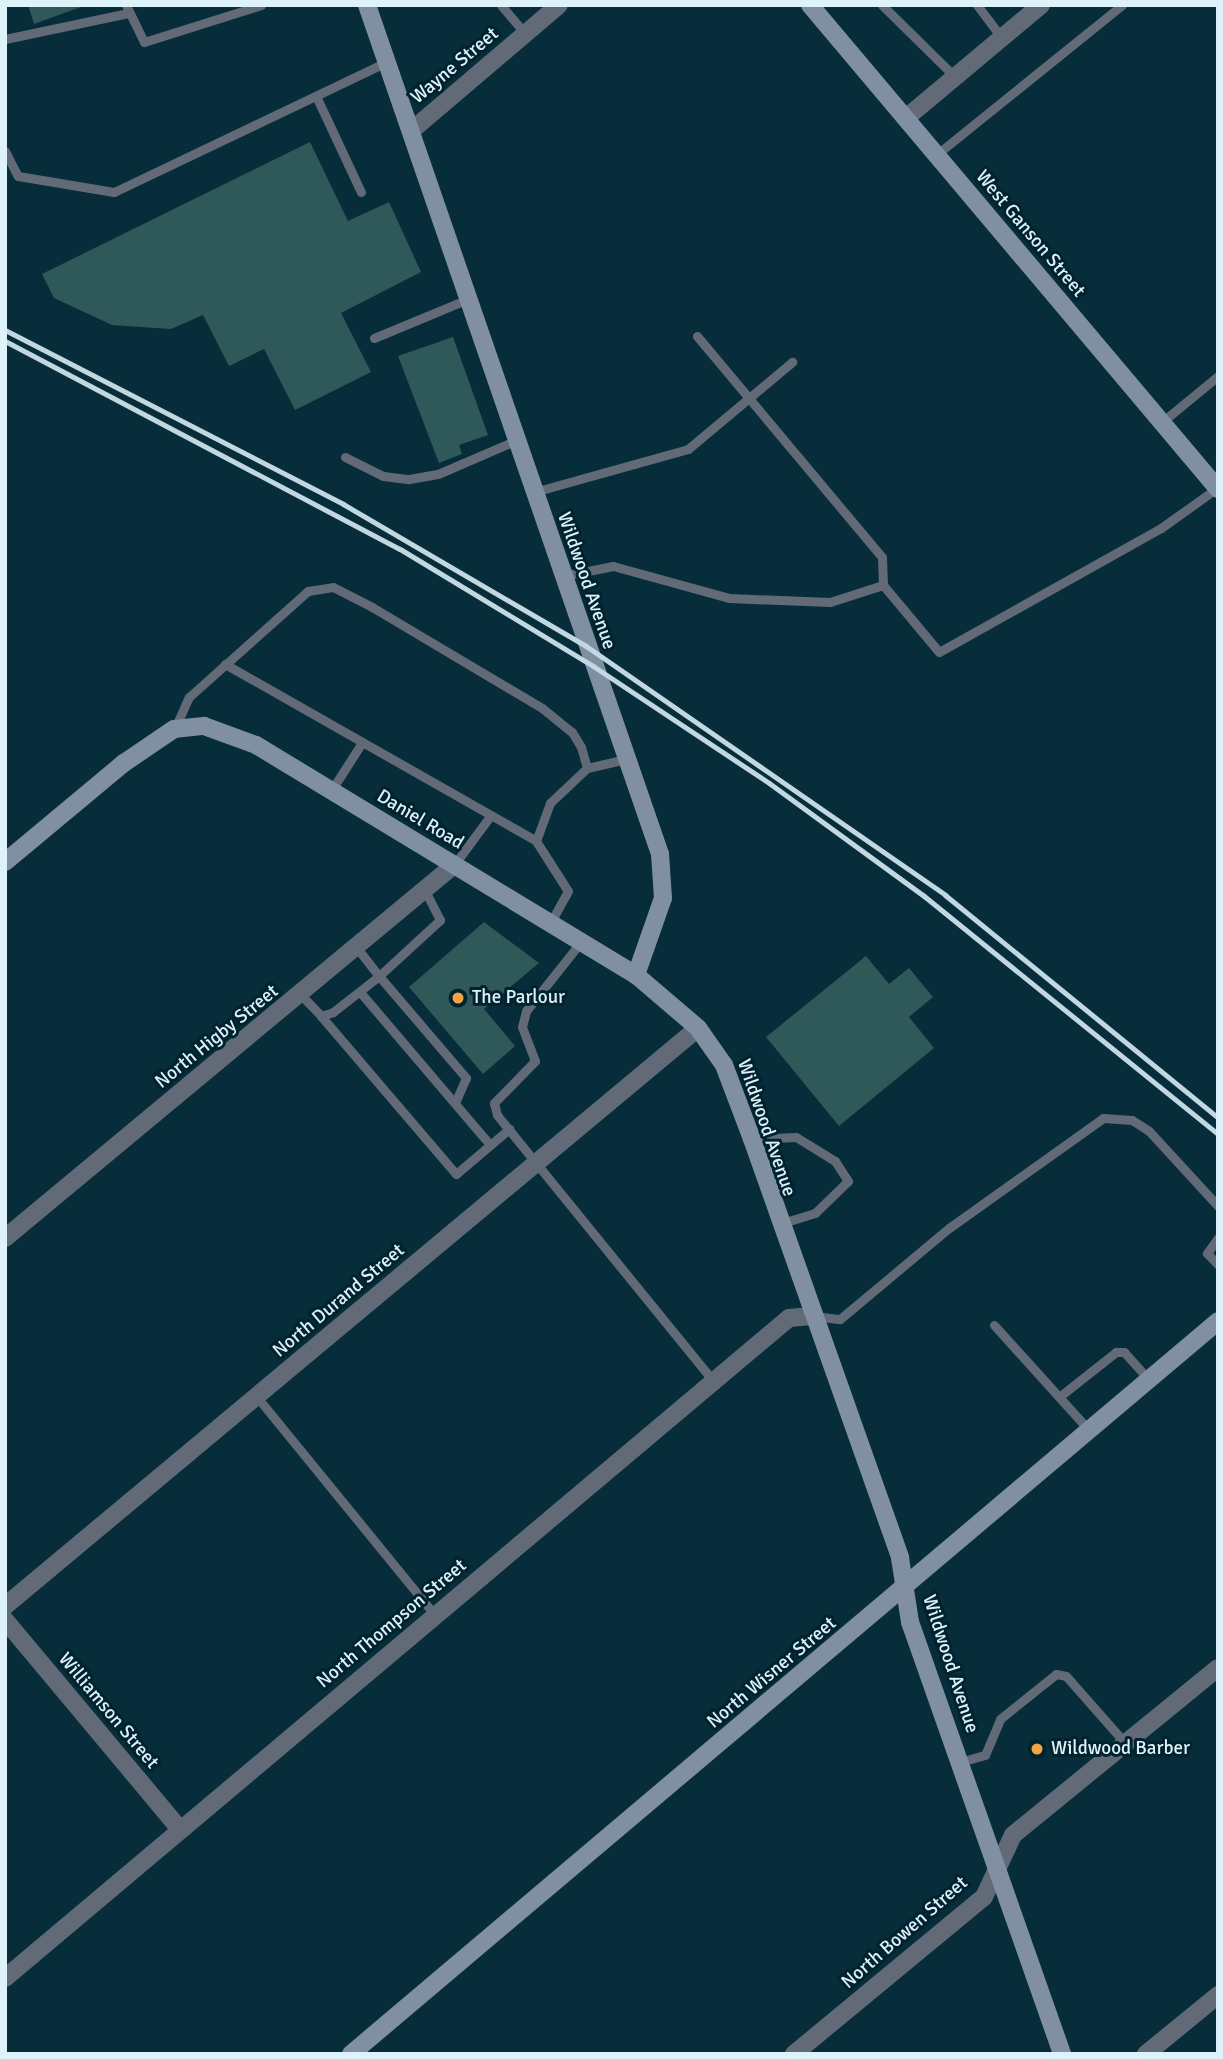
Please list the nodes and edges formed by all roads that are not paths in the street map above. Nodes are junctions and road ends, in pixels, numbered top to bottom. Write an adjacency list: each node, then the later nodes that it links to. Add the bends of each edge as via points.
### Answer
1 (261, 5): 10 (lane, via 144,42)
2 (367, 5): 14 (street, Wildwood Avenue)
3 (501, 5): 11 (lane)
4 (559, 5): 11 (street, Wayne Street)
5 (810, 5): 17 (street, West Ganson Street)
6 (881, 5): 15 (lane)
7 (977, 5): 12 (lane)
8 (1041, 5): 12 (street)
9 (1122, 5): 20 (lane)
10 (127, 9): 13 (lane)
11 (525, 34): 18 (street, Wayne Street)
12 (1002, 38): 15 (street)
13 (5, 39)
14 (386, 62): 16 (lane); 18 (street, Wildwood Avenue)
15 (955, 77): 17 (street)
16 (316, 96): 19 (lane, via 114,192 18,176); 21 (lane)
17 (906, 118): 20 (street, West Ganson Street)
18 (411, 131): 22 (street, Wildwood Avenue)
19 (5, 151)
20 (936, 155): 28 (street, West Ganson Street)
21 (361, 192)
22 (468, 299): 24 (lane); 29 (street, Wildwood Avenue)
23 (697, 336): 27 (lane)
24 (374, 338)
25 (792, 362): 27 (lane)
26 (1218, 376): 28 (lane)
27 (749, 398): 32 (lane, via 688,449); 34 (lane, via 882,557)
28 (1162, 422): 31 (street, West Ganson Street)
29 (517, 440): 30 (lane, via 438,474 410,479 383,476); 32 (street, Wildwood Avenue)
30 (345, 457)
31 (1217, 489): 34 (lane, via 1161,528 939,652)
32 (534, 492): 33 (street, Wildwood Avenue)
33 (563, 576): 34 (lane, via 612,566 729,598 830,602); 38 (street, Wildwood Avenue)
34 (883, 585)
35 (225, 664): 36 (lane, via 189,697); 37 (lane); 39 (lane, via 307,591 333,587 542,708 572,732)
36 (174, 729): 40 (street, Daniel Road, via 204,726 229,733); 43 (street)
37 (361, 744): 40 (lane); 41 (lane)
38 (626, 759): 39 (lane); 49 (street, Wildwood Avenue, via 660,853 662,887)
39 (587, 768): 42 (lane, via 550,803)
40 (331, 790): 44 (street, Daniel Road)
41 (491, 815): 42 (lane); 44 (lane)
42 (536, 841): 46 (lane, via 568,891)
43 (5, 862)
44 (454, 865): 45 (street, North Higby Street); 46 (street, Daniel Road)
45 (425, 890): 48 (street, North Higby Street); 50 (lane, via 440,920)
46 (550, 923): 47 (street, Daniel Road)
47 (580, 943): 49 (street, Daniel Road); 56 (lane, via 526,1011 522,1027 535,1061 494,1103)
48 (357, 948): 50 (lane); 52 (street, North Higby Street)
49 (636, 975): 54 (street, Wildwood Avenue)
50 (379, 976): 51 (lane); 55 (lane, via 466,1078)
51 (360, 992): 53 (lane); 55 (lane)
52 (301, 995): 53 (lane); 62 (street, North Higby Street)
53 (321, 1016): 58 (lane, via 456,1174)
54 (698, 1028): 57 (street, Wildwood Avenue, via 724,1065); 59 (street, North Durand Street)
55 (455, 1103): 58 (lane)
56 (509, 1129): 58 (lane); 59 (lane)
57 (751, 1139): 61 (street, Wildwood Avenue); 61 (lane, via 796,1137 835,1161 848,1181 815,1213)
58 (490, 1145)
59 (538, 1163): 69 (lane); 70 (street, North Durand Street)
60 (1218, 1206): 65 (lane, via 1149,1131 1132,1120 1103,1118 949,1228 840,1319)
61 (777, 1224): 65 (street, Wildwood Avenue)
62 (5, 1238)
63 (1218, 1238): 64 (lane, via 1207,1253)
64 (1218, 1265)
65 (812, 1316): 69 (street, North Thompson Street, via 789,1318); 73 (street, Wildwood Avenue, via 900,1558)
66 (1218, 1321): 68 (street, North Wisner Street)
67 (994, 1325): 71 (lane)
68 (1148, 1379): 71 (lane, via 1124,1352 1116,1352); 72 (street, North Wisner Street)
69 (713, 1381): 75 (street, North Thompson Street)
70 (257, 1397): 74 (street, North Durand Street); 75 (lane)
71 (1059, 1397): 72 (lane)
72 (1088, 1429): 73 (street, North Wisner Street)
73 (905, 1589): 79 (street, Wildwood Avenue, via 910,1622); 84 (street, North Wisner Street)
74 (5, 1606)
75 (435, 1615): 80 (street, North Thompson Street)
76 (5, 1620): 80 (street, Williamson Street)
77 (1218, 1668): 78 (street, North Bowen Street)
78 (1126, 1744): 79 (lane, via 1066,1676 1056,1674 1000,1719 985,1755); 81 (street, North Bowen Street, via 1013,1835)
79 (960, 1762): 81 (street, Wildwood Avenue)
80 (179, 1828): 82 (street, North Thompson Street)
81 (999, 1866): 85 (street, North Bowen Street, via 984,1897); 86 (street, Wildwood Avenue)
82 (5, 1978)
83 (1218, 1995): 87 (street)
84 (351, 2054)
85 (794, 2054)
86 (1062, 2054)
87 (1146, 2054)

